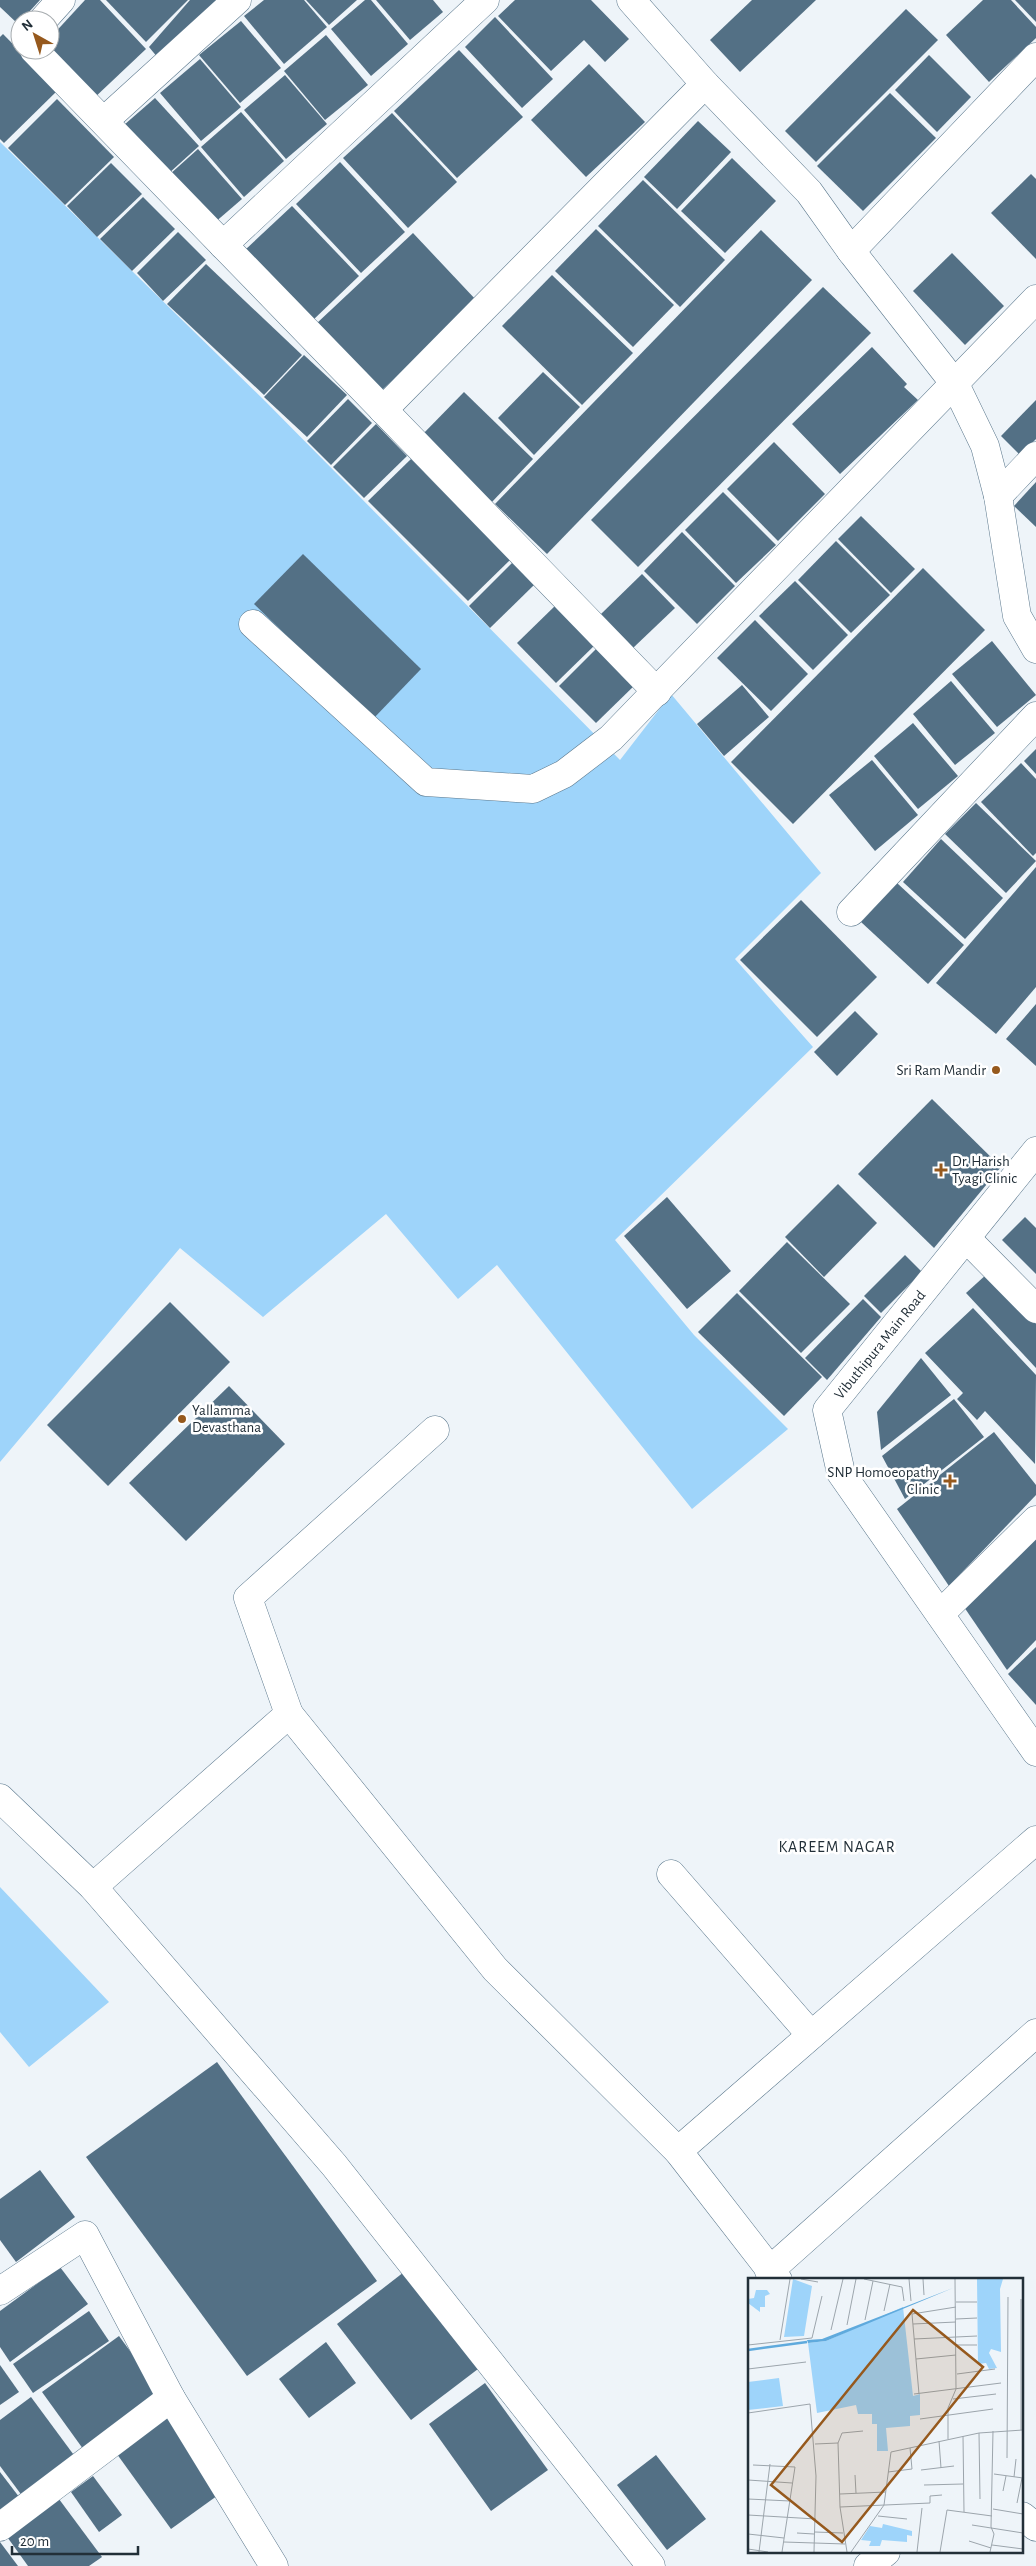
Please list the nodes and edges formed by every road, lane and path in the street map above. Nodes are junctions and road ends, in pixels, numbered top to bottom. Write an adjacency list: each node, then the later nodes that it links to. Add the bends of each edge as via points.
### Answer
1 (61, 0): 5 (street)
2 (237, 0): 9 (street)
3 (485, 0): 10 (street)
4 (631, 0): 8 (street)
5 (52, 10)
6 (1036, 57): 11 (street)
7 (44, 60): 9 (street)
8 (705, 84): 11 (street, via 809,192); 14 (street)
9 (104, 122): 10 (street)
10 (223, 245): 14 (street)
11 (851, 251): 13 (street)
12 (1036, 299): 13 (street)
13 (955, 384): 16 (street, via 985,446); 19 (street)
14 (384, 410): 19 (street)
15 (1036, 456): 16 (street)
16 (998, 496): 18 (street, via 1017,616)
17 (253, 624): 19 (street, via 426,782 533,789 564,774 611,738)
18 (1036, 649)
19 (657, 692)
20 (1036, 716): 21 (street)
21 (851, 912)
22 (1036, 1151): 23 (street, Vibuthipura Main Road)
23 (967, 1239): 24 (street); 27 (street, Vibuthipura Main Road, via 827,1410 841,1473)
24 (1036, 1309)
25 (435, 1430): 28 (street, via 248,1598)
26 (1036, 1520): 27 (street)
27 (940, 1614): 29 (street, Vibuthipura Main Road)
28 (289, 1714): 33 (street); 36 (street, via 495,1969)
29 (1036, 1752)
30 (0, 1798): 33 (street)
31 (1036, 1840): 35 (street)
32 (671, 1874): 35 (street)
33 (93, 1887): 44 (street, via 334,2165)
34 (1036, 2033): 37 (street)
35 (811, 2035): 36 (street)
36 (678, 2151): 37 (street)
37 (773, 2275)
38 (0, 2291): 39 (street, via 85,2235)
39 (171, 2398): 41 (street); 45 (street)
40 (1024, 2518): 42 (street)
41 (0, 2527)
42 (1036, 2527)
43 (883, 2554): 46 (street)
44 (638, 2561)
45 (274, 2566)
46 (868, 2566)

